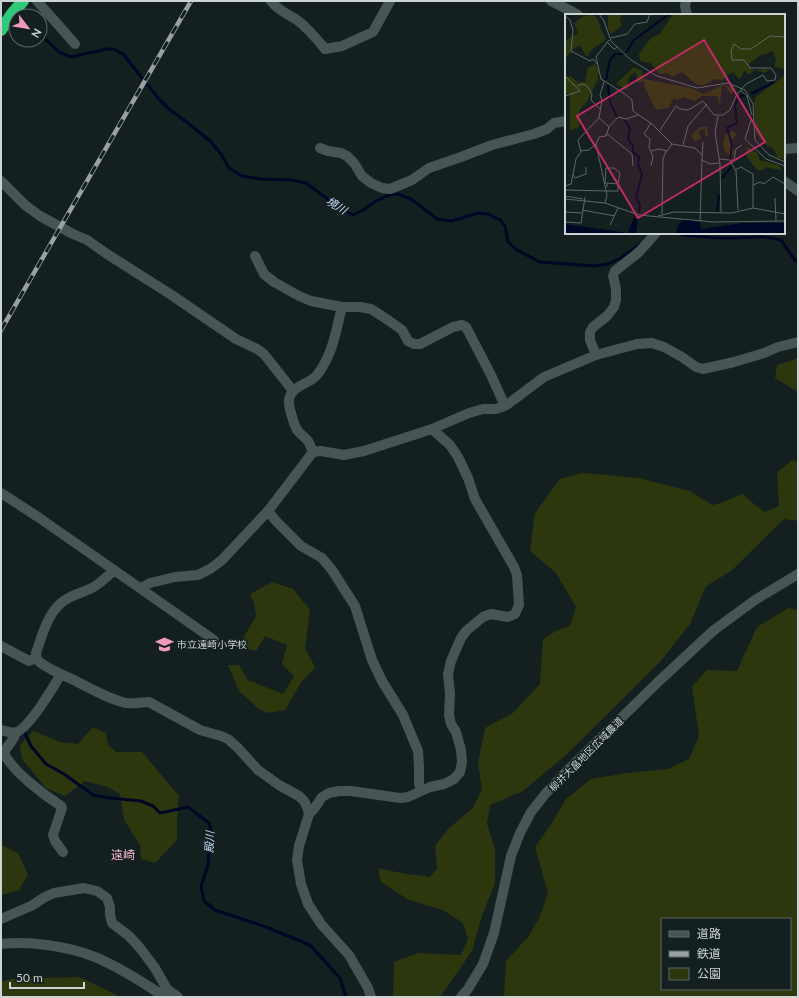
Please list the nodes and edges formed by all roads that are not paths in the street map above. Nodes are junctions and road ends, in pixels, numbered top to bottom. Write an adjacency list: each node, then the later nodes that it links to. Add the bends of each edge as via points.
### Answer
1 (22, 1): 10 (highway)
2 (37, 1): 11 (street)
3 (271, 1): 4 (street, via 310,30 325,49 342,46 373,32)
4 (390, 1)
5 (551, 1): 8 (street)
6 (574, 1): 8 (street)
7 (686, 1): 9 (street)
8 (575, 13)
9 (688, 14)
10 (1, 30)
11 (75, 44)
12 (565, 121): 13 (street, via 554,123 534,134 492,145 429,168 412,180 390,189 371,183 362,176 347,156)
13 (320, 148)
14 (798, 148): 15 (street)
15 (785, 149)
16 (1, 181): 24 (street, via 40,216 87,240 236,339 264,354)
17 (785, 182): 18 (street)
18 (798, 192)
19 (655, 234): 23 (street, via 639,252 615,271 614,308 590,332 590,340)
20 (255, 256): 21 (street, via 264,274 274,282 299,296)
21 (342, 307): 24 (street, via 328,359 312,380); 25 (street, via 371,309 402,330 408,341 414,344 420,344 452,326 466,327)
22 (798, 342): 23 (street, via 764,354 703,369 652,343 637,344)
23 (596, 355): 25 (street, via 544,377)
24 (293, 391): 27 (street, via 288,399 289,408 297,430 307,440)
25 (505, 406): 26 (street, via 469,413)
26 (432, 429): 27 (street, via 364,452); 39 (street, via 458,456 475,499 518,575 519,605 515,614 508,617 491,614 482,617 461,638 448,674 449,715 461,750 460,772 444,784)
27 (313, 452): 29 (street)
28 (1, 493): 30 (street)
29 (268, 511): 32 (street, via 222,560 210,569 198,574 150,583); 39 (street, via 301,546 322,558 355,606 372,660 403,715 418,751)
30 (114, 570): 32 (street); 35 (street, via 92,588 61,603 47,622)
31 (798, 574): 47 (street, 柳井大畠地区広域農道, via 755,600 714,630 546,793 531,812 520,833 511,856 494,933 483,964)
32 (141, 588): 33 (street)
33 (214, 640)
34 (1, 646): 35 (street, via 29,661)
35 (36, 658): 36 (street, via 40,663)
36 (61, 674): 38 (street, via 37,711); 40 (street, via 121,702 149,702 200,730 228,739 258,770 299,796)
37 (1, 730): 38 (street)
38 (16, 732): 41 (street, via 15,738 4,753 14,768 61,806 53,835)
39 (421, 790): 40 (street, via 400,798 351,791 329,793)
40 (309, 814): 46 (street, via 297,860 301,884 308,904 321,924 349,955)
41 (63, 852)
42 (1, 919): 45 (street, via 54,893 84,888 97,891 107,898 112,923 133,940 155,968 167,989)
43 (1, 944): 44 (street, via 42,944 95,957)
44 (165, 997)
45 (178, 997)
46 (371, 997)
47 (461, 997)

